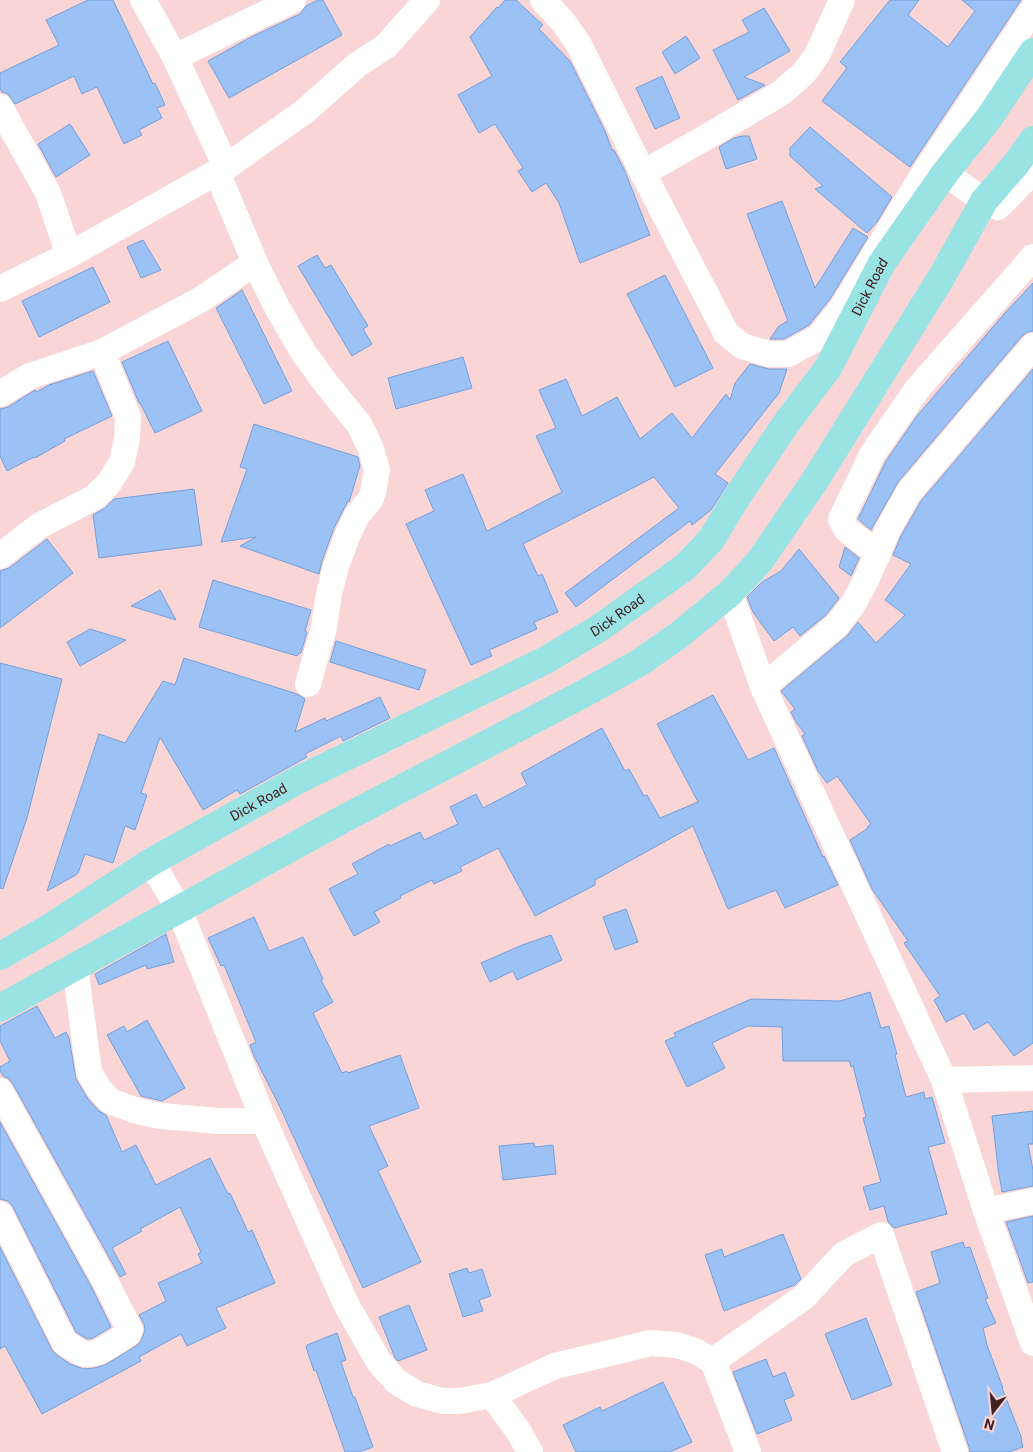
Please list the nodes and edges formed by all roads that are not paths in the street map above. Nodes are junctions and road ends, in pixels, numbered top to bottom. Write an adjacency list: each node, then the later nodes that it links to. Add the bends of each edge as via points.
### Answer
1 (143, 0): 8 (street)
2 (294, 0): 8 (street)
3 (427, 0): 11 (street, via 386,46 357,65 305,111)
4 (543, 0): 13 (street, via 579,45)
5 (842, 0): 13 (street, via 817,54 804,73 780,94)
6 (1033, 9): 13 (street, via 921,178 842,308 819,337 788,354 769,354 742,346 726,333)
7 (1033, 52): 14 (main road, Dick Road, via 989,118)
8 (175, 57): 11 (street)
9 (0, 107): 16 (street, via 48,194)
10 (1033, 140): 15 (main road)
11 (222, 169): 16 (street); 18 (street)
12 (1033, 171): 15 (street, via 998,207)
13 (643, 172)
14 (945, 173): 15 (street); 28 (main road, Dick Road, via 882,263 828,368 788,422 711,540 685,567 598,629 544,661 296,781)
15 (984, 201): 25 (main road, via 941,278 814,482 759,562)
16 (68, 254): 19 (street)
17 (1033, 257): 23 (street, via 918,388 873,453 841,519 846,529)
18 (255, 263): 21 (street, via 200,300); 26 (street, via 303,352 359,424 377,470 373,493 356,517 336,566)
19 (0, 289)
20 (1033, 346): 23 (street, via 909,492)
21 (102, 352): 22 (street, via 30,376); 24 (street, via 128,417 122,462 109,483 95,497 39,526)
22 (0, 394)
23 (878, 554): 27 (street, via 854,603 837,625)
24 (0, 556)
25 (730, 593): 27 (street); 29 (main road, via 639,663)
26 (308, 684)
27 (763, 687): 34 (street)
28 (151, 862): 29 (street); 30 (main road, Dick Road)
29 (179, 909): 31 (main road); 36 (street)
30 (0, 956)
31 (75, 966): 32 (main road); 36 (street, via 89,1072 110,1101 160,1116)
32 (0, 1008)
33 (1033, 1078): 34 (street)
34 (944, 1080): 38 (street)
35 (0, 1091): 39 (street, via 105,1281 130,1330 128,1334 98,1353 89,1355 65,1343)
36 (264, 1121): 42 (street, via 347,1306 379,1362 398,1382 417,1394 443,1401)
37 (1033, 1201): 38 (street)
38 (986, 1211): 40 (street)
39 (0, 1214)
40 (1033, 1343)
41 (713, 1361): 42 (street, via 677,1345 650,1343 555,1366); 44 (street); 45 (street, via 804,1297 844,1254 882,1235)
42 (492, 1395): 43 (street)
43 (530, 1452)
44 (748, 1452)
45 (954, 1452)

